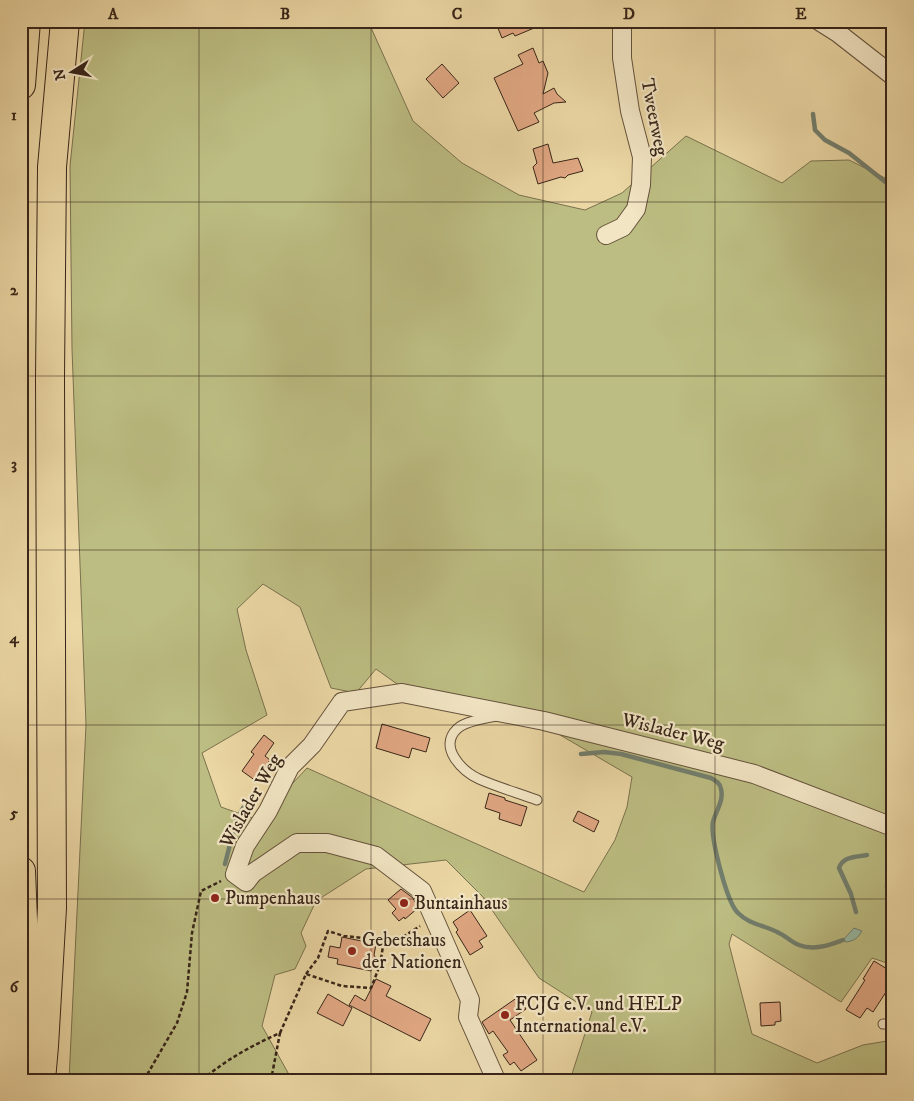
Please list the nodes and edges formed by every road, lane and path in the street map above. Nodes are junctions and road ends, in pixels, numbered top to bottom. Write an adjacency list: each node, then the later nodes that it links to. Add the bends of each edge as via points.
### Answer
1 (26, 21): 6 (highway)
2 (622, 21): 7 (street, Tweerweg, via 622,58 630,111 642,157 641,185 636,209 623,227)
3 (819, 21): 5 (street)
4 (70, 26): 18 (highway, via 52,167 52,908)
5 (893, 76)
6 (21, 85)
7 (606, 235)
8 (505, 714): 9 (lane, via 458,728 451,738 452,753 462,768 478,778); 10 (street, Wislader Weg, via 754,774); 12 (street, Wislader Weg, via 402,693 342,702 312,745 290,767 268,811 245,846)
9 (537, 800)
10 (893, 827)
11 (21, 872): 17 (highway)
12 (235, 874): 13 (street, Wislader Weg, via 246,882 253,873 297,844 327,844 376,856 422,891); 19 (path, via 201,891 192,933 187,992 177,1023)
13 (434, 917): 14 (path, via 388,947); 22 (street, Wislader Weg, via 470,1000 468,1017)
14 (384, 940): 15 (path, via 328,931 318,958); 15 (path, via 380,966 370,988 342,986)
15 (306, 974): 16 (path)
16 (280, 1033): 20 (path, via 224,1062); 21 (path)
17 (26, 1080)
18 (41, 1080)
19 (144, 1080)
20 (202, 1080)
21 (271, 1080)
22 (496, 1080)

